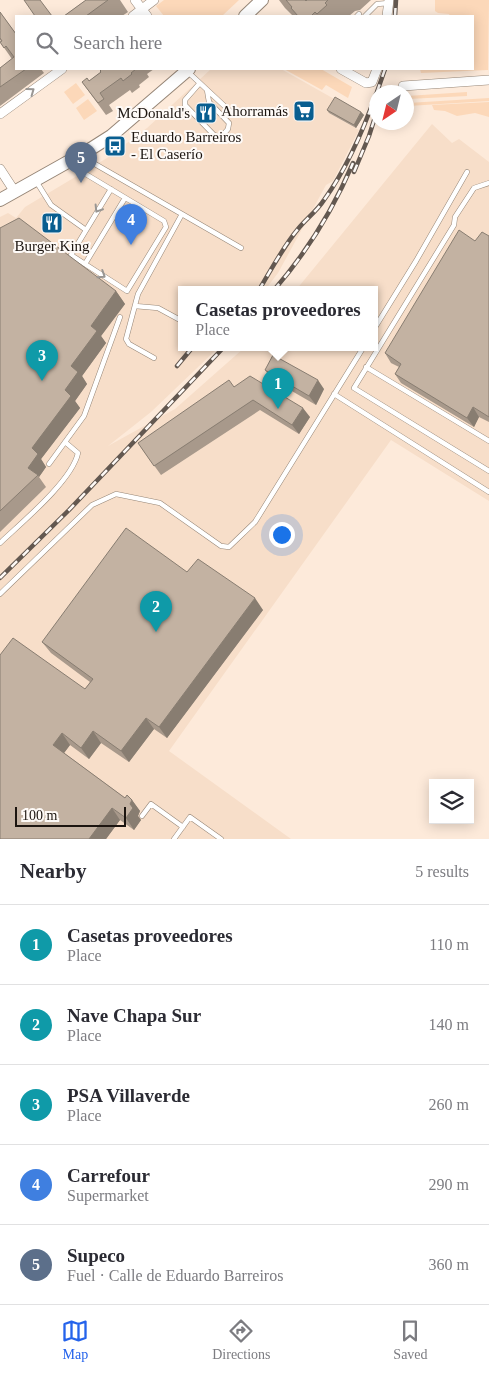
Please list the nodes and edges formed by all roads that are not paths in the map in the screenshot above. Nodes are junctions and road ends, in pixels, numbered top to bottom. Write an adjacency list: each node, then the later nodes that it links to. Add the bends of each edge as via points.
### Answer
1 (136, 0): 5 (street)
2 (154, 0): 5 (street)
3 (262, 0): 6 (street)
4 (389, 1): 7 (lane, via 377,4); 8 (street)
5 (145, 13)
6 (248, 15)
7 (366, 15)
8 (387, 15)
9 (61, 70): 17 (street, one-way to 9)
10 (187, 70): 14 (lane); 19 (street, via 121,128)
11 (343, 70): 12 (street, via 366,83 372,82)
12 (377, 70)
13 (489, 80): 15 (street)
14 (199, 84): 16 (lane); 16 (lane, via 185,100 185,105 214,135 221,137 229,123 209,102)
15 (414, 85)
16 (207, 90): 18 (lane)
17 (0, 114)
18 (232, 114)
19 (80, 156): 20 (street); 29 (lane)
20 (67, 163): 23 (street); 25 (lane)
21 (0, 169): 26 (street)
22 (467, 172): 36 (lane)
23 (36, 180): 26 (street); 30 (lane, via 51,205)
24 (489, 183): 37 (lane, via 474,188)
25 (111, 189): 27 (lane); 30 (lane, one-way to 30)
26 (15, 192): 28 (street)
27 (125, 198): 32 (lane); 32 (lane, one-way to 27, via 127,291 166,227 164,222)
28 (0, 200)
29 (182, 214): 31 (lane); 33 (lane, via 138,294)
30 (86, 230): 32 (lane, via 71,255)
31 (241, 248)
32 (85, 264)
33 (135, 306): 35 (lane, via 158,308); 40 (lane, via 126,339)
34 (120, 317): 44 (lane, via 84,416)
35 (178, 318)
36 (378, 323)
37 (378, 348)
38 (361, 351): 42 (lane)
39 (376, 351): 41 (lane)
40 (154, 358)
41 (366, 367): 43 (lane); 46 (lane, via 354,388)
42 (334, 394): 47 (lane); 49 (lane, via 255,522 229,547 220,546 160,503 116,494 92,505)
43 (489, 441)
44 (65, 442): 45 (lane); 48 (lane, via 78,453 74,466 53,493)
45 (49, 464)
46 (489, 471)
47 (489, 492)
48 (0, 543)
49 (0, 594)
50 (142, 816): 51 (lane, via 151,804)
51 (183, 827): 52 (lane); 53 (lane, via 190,817)
52 (174, 839)
53 (221, 839)

